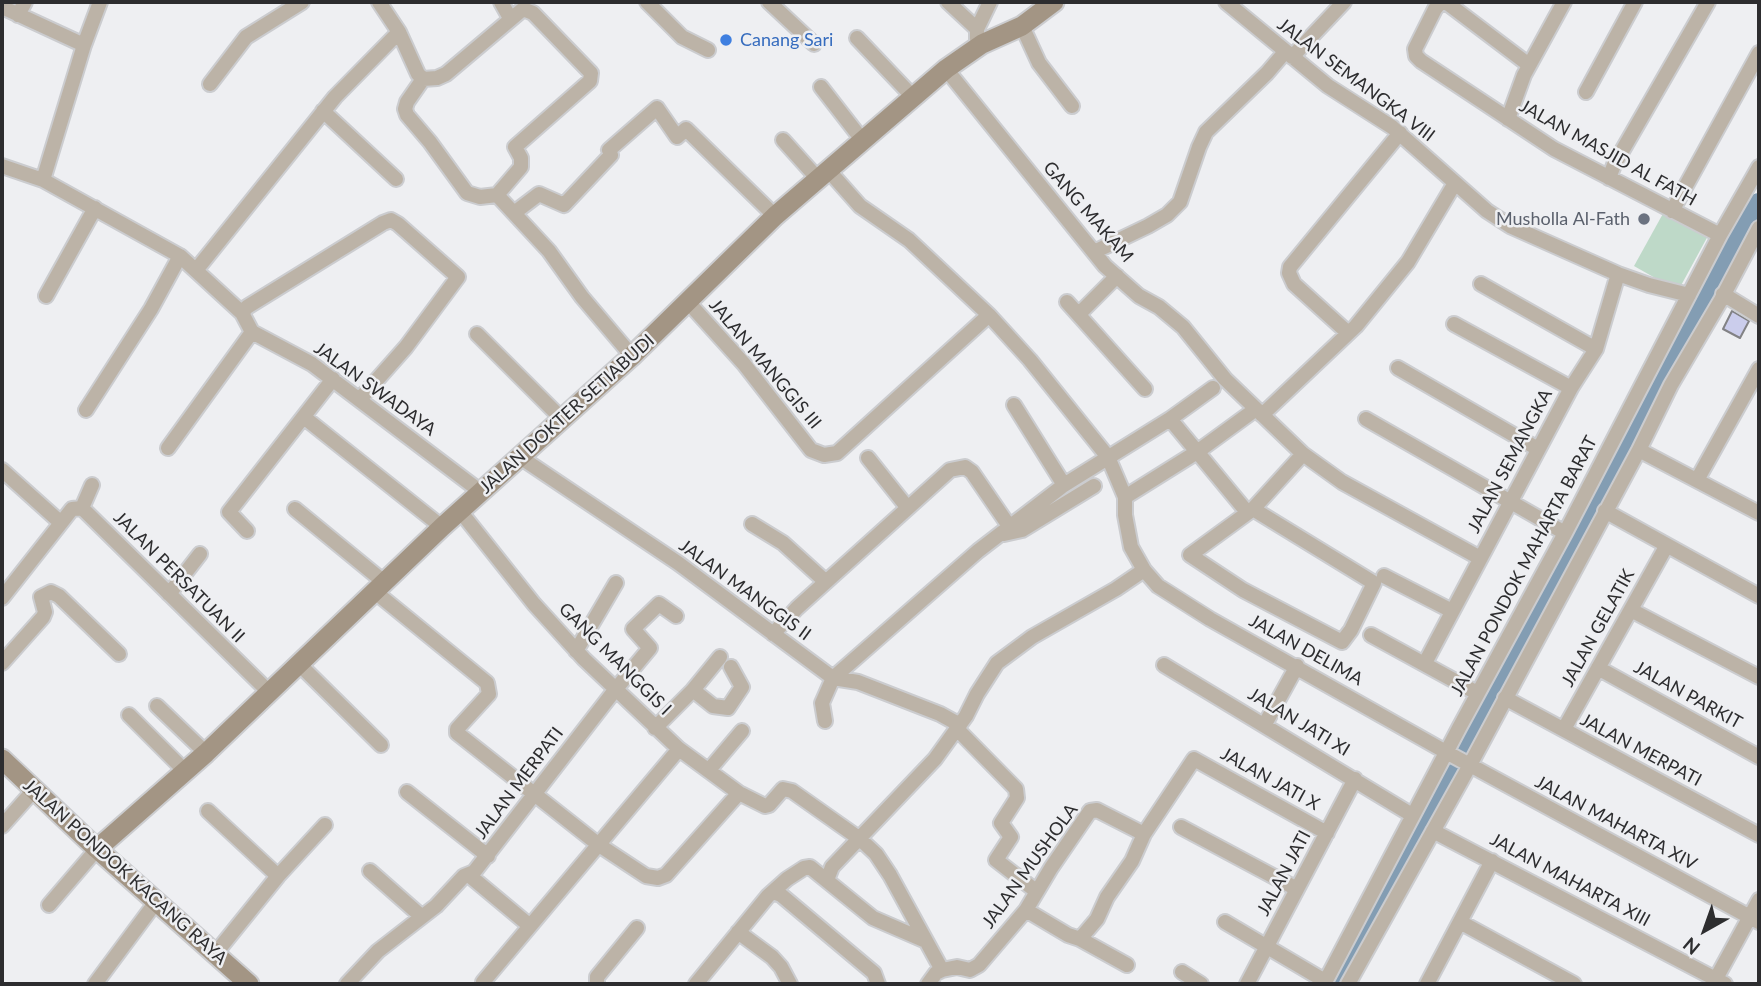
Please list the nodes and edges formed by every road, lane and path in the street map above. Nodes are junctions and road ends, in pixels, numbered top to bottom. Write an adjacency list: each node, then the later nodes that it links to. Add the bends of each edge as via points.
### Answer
1 (100, 2): 23 (street)
2 (302, 2): 30 (street, via 246,37)
3 (379, 2): 19 (street)
4 (501, 2): 17 (street)
5 (647, 2): 24 (street, via 682,37)
6 (769, 2): 22 (street)
7 (948, 2): 20 (street)
8 (990, 2): 20 (street)
9 (1054, 2): 18 (street, JALAN DOKTER SETIABUDI)
10 (1226, 2): 26 (street, JALAN SEMANGKA VIII)
11 (1344, 2): 26 (street)
12 (1635, 2): 32 (street)
13 (1708, 2): 43 (street)
14 (1559, 4): 27 (street)
15 (2, 7): 16 (street)
16 (22, 8): 23 (street)
17 (510, 18): 29 (street, via 446,74); 47 (street, via 523,9 533,13 592,77 515,147 521,167)
18 (1022, 26): 20 (street, JALAN DOKTER SETIABUDI); 34 (street, via 1039,63)
19 (399, 32): 29 (street); 35 (street)
20 (979, 36): 28 (street, JALAN DOKTER SETIABUDI)
21 (857, 38): 33 (street)
22 (814, 44)
23 (84, 45): 45 (street)
24 (709, 50)
25 (1759, 53): 49 (street)
26 (1289, 54): 37 (street, JALAN SEMANGKA VIII); 54 (street, via 1206,132 1180,202 1167,215)
27 (1530, 65): 36 (street); 36 (street, JALAN MASJID AL FATH, via 1447,3 1435,9 1415,49 1421,61)
28 (946, 69): 33 (street, JALAN DOKTER SETIABUDI); 54 (street, GANG MAKAM)
29 (423, 79): 47 (street, via 407,102 407,116 467,193)
30 (210, 84)
31 (821, 87): 39 (street)
32 (1586, 92)
33 (913, 97): 39 (street, JALAN DOKTER SETIABUDI)
34 (1072, 106)
35 (323, 111): 44 (street); 56 (street)
36 (1508, 119): 43 (street, JALAN MASJID AL FATH)
37 (1399, 133): 46 (street, JALAN SEMANGKA VIII); 71 (street, via 1290,268 1294,284)
38 (783, 140): 42 (street)
39 (863, 141): 42 (street, JALAN DOKTER SETIABUDI)
40 (2, 166): 45 (street)
41 (1759, 167): 53 (street, JALAN PONDOK MAHARTA BARAT)
42 (824, 175): 51 (street, JALAN DOKTER SETIABUDI); 67 (street, via 909,240)
43 (1609, 178): 49 (street, JALAN MASJID AL FATH)
44 (396, 179)
45 (43, 180): 48 (street)
46 (1455, 183): 57 (street, JALAN SEMANGKA VIII, via 1510,226); 71 (street, via 1408,262)
47 (497, 195): 50 (street)
48 (95, 208): 55 (street); 62 (street)
49 (1672, 211): 53 (street, JALAN MASJID AL FATH)
50 (513, 213): 51 (street, via 539,194 564,205 611,155 610,150 657,108 677,137 686,129); 74 (street)
51 (775, 216): 63 (street, JALAN DOKTER SETIABUDI)
52 (1759, 228): 60 (street, JALAN PONDOK MAHARTA BARAT)
53 (1720, 235): 61 (street, JALAN PONDOK MAHARTA BARAT)
54 (1094, 252): 58 (street, GANG MAKAM)
55 (180, 256): 56 (street); 83 (street)
56 (197, 269): 65 (street)
57 (1618, 274): 61 (street, JALAN SEMANGKA VIII); 73 (street, JALAN SEMANGKA)
58 (1117, 276): 66 (street); 84 (street, GANG MAKAM, via 1183,327)
59 (1481, 284): 73 (street)
60 (1723, 294): 68 (street); 91 (street, JALAN PONDOK MAHARTA BARAT)
61 (1689, 295): 117 (street, JALAN PONDOK MAHARTA BARAT)
62 (46, 296)
63 (688, 302): 67 (street, JALAN MANGGIS III, via 744,363 811,450 824,455 837,453); 74 (street, JALAN DOKTER SETIABUDI)
64 (1067, 302): 66 (street)
65 (242, 313): 70 (street); 81 (street, via 383,223 398,223 458,277)
66 (1079, 314): 80 (street)
67 (989, 315): 95 (street)
68 (1759, 316)
69 (1454, 324): 79 (street)
70 (252, 332): 77 (street, JALAN SWADAYA); 89 (street)
71 (1347, 332): 84 (street)
72 (477, 334): 86 (street)
73 (1596, 349): 79 (street, JALAN SEMANGKA)
74 (632, 356): 86 (street, JALAN DOKTER SETIABUDI)
75 (1398, 368): 90 (street)
76 (1759, 369): 98 (street)
77 (333, 379): 81 (street, JALAN SWADAYA); 85 (street)
78 (1213, 388): 87 (street)
79 (1571, 388): 90 (street, JALAN SEMANGKA)
80 (1145, 389)
81 (360, 399): 102 (street, JALAN SWADAYA)
82 (1014, 405): 100 (street)
83 (86, 410)
84 (1259, 412): 92 (street); 93 (street, GANG MAKAM)
85 (305, 418): 114 (street); 115 (street, via 229,512)
86 (562, 419): 94 (street, JALAN DOKTER SETIABUDI)
87 (1170, 419): 92 (street); 95 (street)
88 (1366, 419): 104 (street)
89 (168, 448)
90 (1538, 449): 104 (street, JALAN SEMANGKA)
91 (1639, 450): 98 (street); 110 (street, JALAN PONDOK MAHARTA BARAT)
92 (1197, 452): 103 (street); 108 (street)
93 (1303, 454): 108 (street); 120 (street, GANG MAKAM, via 1342,482)
94 (520, 457): 102 (street, JALAN DOKTER SETIABUDI); 132 (street, JALAN MANGGIS II, via 678,563)
95 (1108, 457): 100 (street); 103 (street)
96 (868, 458): 105 (street)
97 (2, 470): 112 (street)
98 (1697, 480): 111 (street)
99 (92, 485): 106 (street)
100 (1064, 485): 116 (street)
101 (1094, 486): 116 (street, via 1022,530)
102 (481, 492): 109 (street, JALAN DOKTER SETIABUDI)
103 (1125, 497): 121 (street, via 1131,547)
104 (1510, 502): 117 (street); 120 (street, JALAN SEMANGKA)
105 (907, 507): 116 (street, via 950,470 965,467 988,494); 123 (street)
106 (82, 508): 112 (street, via 72,509); 126 (street, JALAN PERSATUAN II)
107 (295, 509): 125 (street)
108 (1250, 510): 108 (street, via 1190,555 1243,590 1342,642 1374,583)
109 (460, 511): 114 (street, JALAN DOKTER SETIABUDI); 134 (street, GANG MANGGIS I)
110 (1605, 511): 118 (street); 150 (street, JALAN PONDOK MAHARTA BARAT)
111 (1759, 513)
112 (61, 523): 128 (street)
113 (752, 524): 123 (street, via 783,543)
114 (442, 527): 125 (street, JALAN DOKTER SETIABUDI)
115 (247, 531)
116 (1003, 531): 145 (street)
117 (1565, 533): 149 (street, JALAN PONDOK MAHARTA BARAT)
118 (1667, 545): 127 (street); 129 (street, JALAN GELATIK)
119 (200, 554): 126 (street)
120 (1480, 558): 130 (street, JALAN SEMANGKA)
121 (1143, 570): 141 (street, JALAN DELIMA, via 1178,600); 155 (street, via 997,663)
122 (1384, 576): 130 (street)
123 (825, 582): 132 (street)
124 (616, 583): 134 (street)
125 (379, 586): 139 (street, JALAN DOKTER SETIABUDI); 170 (street, via 487,683 489,694 457,733)
126 (169, 594): 148 (street, JALAN PERSATUAN II)
127 (1759, 596)
128 (2, 598)
129 (1631, 610): 143 (street, JALAN GELATIK); 144 (street)
130 (1452, 611): 138 (street, JALAN SEMANGKA)
131 (676, 615): 146 (street, JALAN MERPATI, via 659,604 634,629 650,648)
132 (773, 634): 145 (street, JALAN MANGGIS II)
133 (1370, 635): 138 (street)
134 (576, 651): 146 (street, GANG MANGGIS I)
135 (118, 654): 137 (street, via 51,592 41,597 43,617)
136 (720, 657): 147 (street)
137 (2, 663)
138 (1425, 663): 149 (street)
139 (299, 664): 148 (street, JALAN DOKTER SETIABUDI); 159 (street)
140 (1164, 665): 154 (street, JALAN JATI XI)
141 (1297, 666): 154 (street); 164 (street, JALAN DELIMA)
142 (731, 667): 147 (street, via 742,687 728,708 713,706)
143 (1598, 668): 157 (street, JALAN GELATIK); 162 (street, JALAN PARKIT)
144 (1759, 677)
145 (833, 678): 153 (street, via 822,703); 155 (street, JALAN MANGGIS II, via 858,682 940,714)
146 (615, 690): 156 (street, GANG MANGGIS I); 170 (street, JALAN MERPATI)
147 (693, 690): 156 (street)
148 (270, 693): 161 (street, JALAN DOKTER SETIABUDI)
149 (1477, 693): 164 (street, JALAN PONDOK MAHARTA BARAT)
150 (1505, 698): 157 (street, JALAN MERPATI); 164 (street, JALAN PONDOK MAHARTA BARAT)
151 (157, 706): 161 (street)
152 (128, 715): 166 (street)
153 (825, 722)
154 (1265, 724): 167 (street, JALAN JATI XI)
155 (958, 727): 181 (street, via 935,759); 191 (street, JALAN MANGGIS II, via 1016,789 1017,798 1001,823 1011,837 996,860)
156 (655, 728): 160 (street, GANG MANGGIS I)
157 (1564, 729): 180 (street, JALAN MERPATI)
158 (742, 732): 165 (street)
159 (381, 745)
160 (679, 749): 165 (street, GANG MANGGIS I); 182 (street)
161 (206, 753): 166 (street, JALAN DOKTER SETIABUDI)
162 (1759, 757)
163 (2, 759): 168 (street, JALAN PONDOK KACANG RAYA)
164 (1459, 759): 173 (street, JALAN PONDOK MAHARTA BARAT); 177 (street, JALAN PONDOK MAHARTA BARAT); 198 (street, JALAN MAHARTA XIV)
165 (709, 770): 171 (street, GANG MANGGIS I)
166 (185, 771): 183 (street, JALAN DOKTER SETIABUDI)
167 (1355, 779): 173 (street, JALAN JATI XI); 178 (street, JALAN JATI)
168 (34, 790): 175 (street); 183 (street, JALAN PONDOK KACANG RAYA)
169 (407, 792): 184 (street)
170 (535, 793): 182 (street); 184 (street, JALAN MERPATI)
171 (739, 793): 181 (street, GANG MANGGIS I, via 767,806 787,789); 182 (street, via 687,853 658,878 646,876)
172 (208, 811): 187 (street)
173 (1412, 815): 213 (street, JALAN PONDOK MAHARTA BARAT)
174 (325, 825): 187 (street)
175 (2, 826)
176 (1181, 827): 190 (street)
177 (1433, 831): 185 (street, JALAN MAHARTA XIII); 224 (street, JALAN PONDOK MAHARTA BARAT)
178 (1327, 832): 179 (street, JALAN JATI X, via 1194,759); 190 (street, JALAN JATI)
179 (1144, 834): 191 (street, JALAN MUSHOLA, via 1097,810 1090,811); 204 (street, via 1097,919)
180 (1759, 835)
181 (860, 839): 189 (street, via 832,866); 205 (street, via 884,864)
182 (599, 845): 201 (street)
183 (97, 849): 194 (street, JALAN PONDOK KACANG RAYA); 195 (street)
184 (488, 856): 188 (street, JALAN MERPATI)
185 (1492, 861): 200 (street); 214 (street, JALAN MAHARTA XIII)
186 (370, 871): 197 (street)
187 (278, 876): 207 (street)
188 (470, 876): 197 (street, JALAN MERPATI, via 464,876); 201 (street)
189 (827, 880): 192 (street, via 810,867 804,868); 205 (street, via 873,918)
190 (1297, 889): 206 (street, JALAN JATI)
191 (1036, 891): 196 (street, JALAN MUSHOLA)
192 (773, 892): 203 (street); 220 (street, via 874,973)
193 (1759, 900): 198 (street)
194 (156, 902): 207 (street, JALAN PONDOK KACANG RAYA); 215 (street)
195 (49, 905)
196 (1027, 910): 204 (street); 209 (street, JALAN MUSHOLA, via 979,965 970,970)
197 (421, 916): 216 (street, JALAN MERPATI)
198 (1755, 920): 214 (street)
199 (1225, 922): 206 (street)
200 (1460, 922): 225 (street); 226 (street)
201 (530, 926): 212 (street)
202 (637, 928): 217 (street, via 597,977)
203 (738, 932): 218 (street); 219 (street, via 772,957)
204 (1080, 939): 208 (street)
205 (926, 941): 209 (street)
206 (1267, 947): 213 (street); 223 (street, JALAN JATI)
207 (215, 954): 211 (street, JALAN PONDOK KACANG RAYA)
208 (1126, 965)
209 (942, 970): 221 (street)
210 (1182, 972): 222 (street)
211 (239, 981)
212 (483, 982)
213 (1324, 983)
214 (1718, 983)
215 (95, 984)
216 (347, 984)
217 (597, 984)
218 (696, 984)
219 (790, 984)
220 (878, 984)
221 (928, 984)
222 (1201, 984)
223 (1247, 984)
224 (1348, 984)
225 (1427, 984)
226 (1574, 984)

